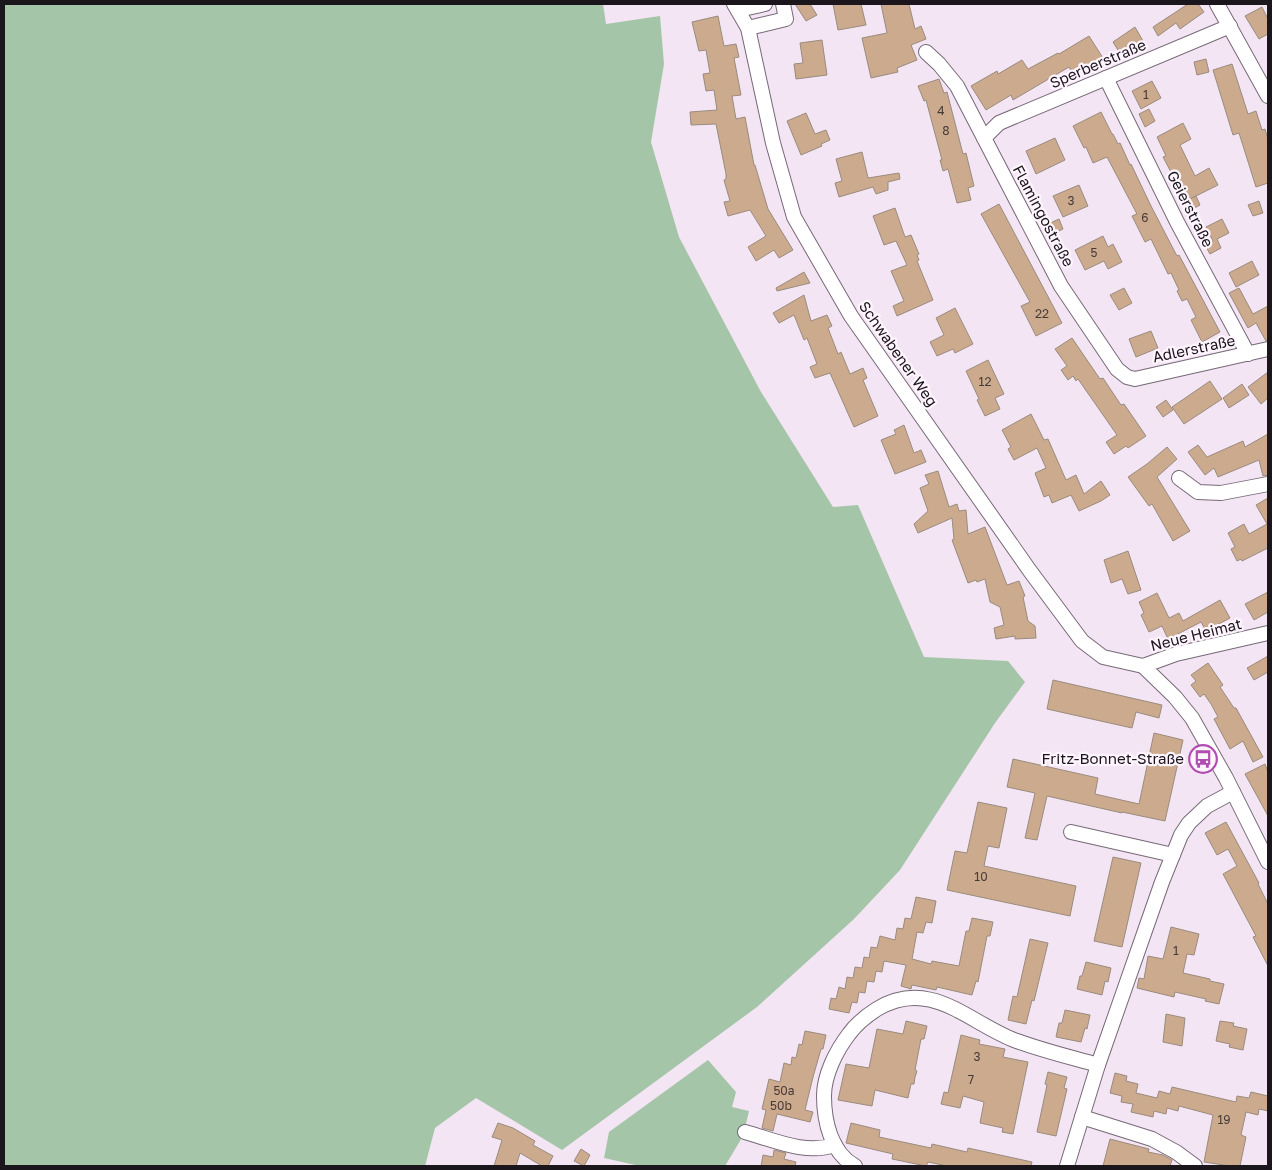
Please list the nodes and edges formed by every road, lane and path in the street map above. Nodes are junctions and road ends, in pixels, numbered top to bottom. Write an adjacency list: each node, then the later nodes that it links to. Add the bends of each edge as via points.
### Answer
1 (765, 4): 4 (street, Schwabener Weg)
2 (783, 4): 6 (street, via 786,20)
3 (1217, 4): 5 (street)
4 (736, 7): 6 (street, Schwabener Weg)
5 (1230, 26): 8 (street, Sperberstraße); 9 (street)
6 (748, 28): 17 (street, Schwabener Weg, via 773,143 794,217 856,324 1082,641)
7 (926, 52): 10 (street, Flamingostraße, via 957,86)
8 (1106, 78): 10 (street, Sperberstraße, via 999,123); 12 (street, Geierstraße, via 1177,222)
9 (1268, 96)
10 (984, 138): 13 (street, Flamingostraße, via 1062,286 1117,370)
11 (1268, 349): 12 (street, Adlerstraße)
12 (1248, 354): 13 (street, Adlerstraße, via 1135,379)
13 (1127, 377)
14 (1179, 478): 15 (street, via 1198,492 1221,494)
15 (1268, 484)
16 (1268, 633): 18 (street, Neue Heimat, via 1176,654)
17 (1103, 657): 18 (street, Neue Heimat)
18 (1143, 666): 19 (street, via 1192,718)
19 (1233, 792): 21 (street, via 1207,806 1189,823); 22 (street)
20 (1071, 832): 21 (street)
21 (1173, 855): 23 (street)
22 (1268, 862)
23 (1098, 1065): 24 (street); 26 (street, via 1012,1040 936,1001 902,998 864,1017 835,1056 824,1092 828,1128)
24 (1082, 1117): 28 (street); 29 (street, via 1152,1139)
25 (745, 1132): 26 (street, via 805,1149)
26 (835, 1145): 27 (street)
27 (855, 1166)
28 (1067, 1166)
29 (1195, 1166)

